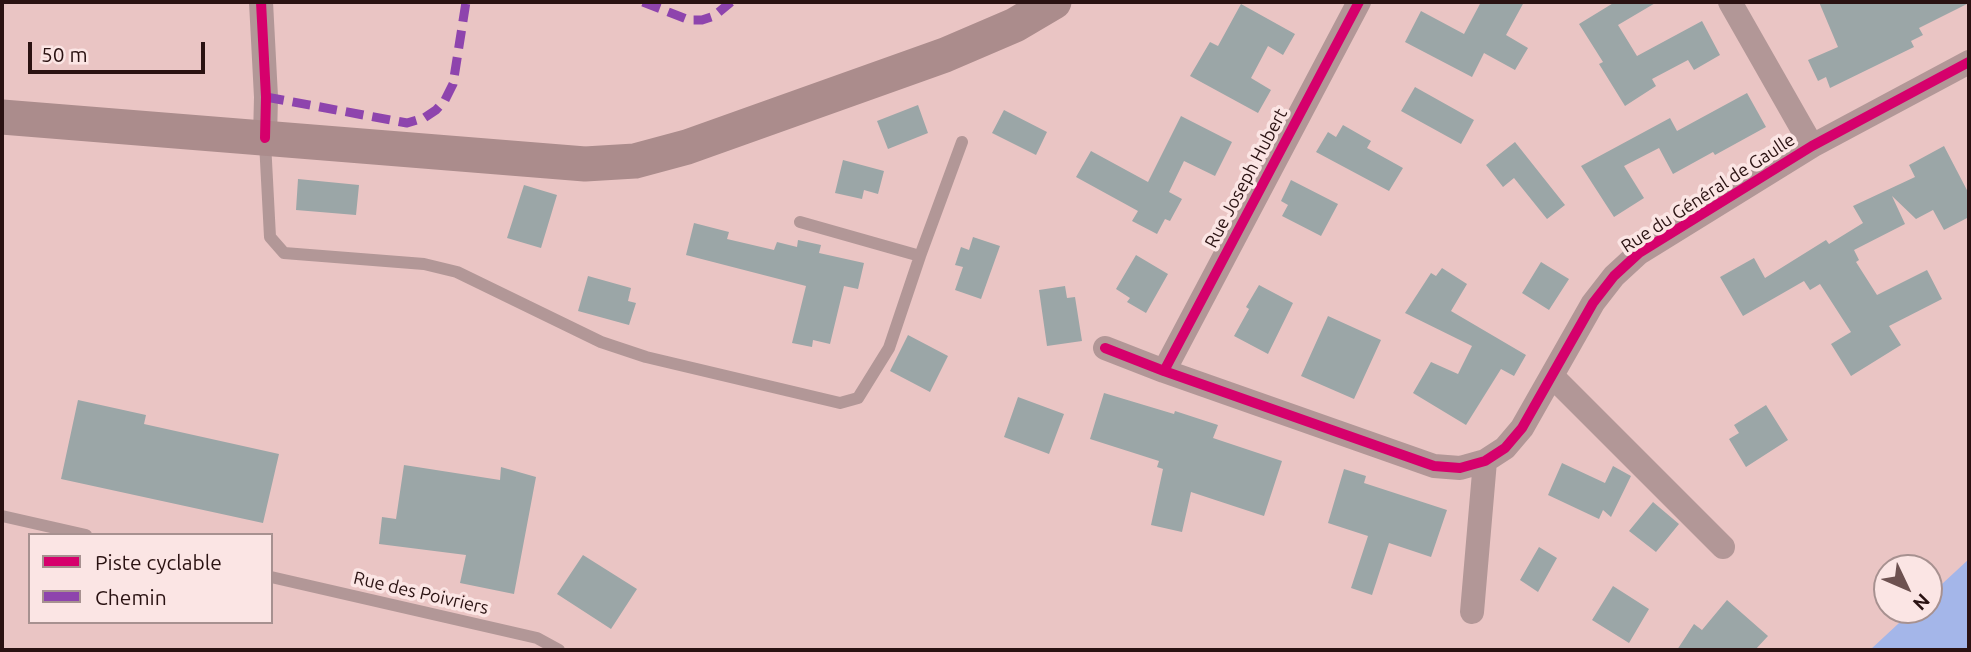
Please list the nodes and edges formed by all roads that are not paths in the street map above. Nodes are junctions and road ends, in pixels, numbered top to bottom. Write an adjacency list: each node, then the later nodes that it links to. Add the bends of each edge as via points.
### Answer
1 (261, 2): 7 (street)
2 (1054, 2): 7 (main road, via 1015,25 945,55 687,147 635,161 584,164)
3 (1359, 2): 13 (street, Rue Joseph Hubert)
4 (1730, 2): 9 (street)
5 (1969, 62): 9 (street, Rue du Général de Gaulle)
6 (2, 117): 7 (main road)
7 (265, 138): 11 (lane, via 270,237 284,253 424,264 457,272 601,342 646,358 840,403 858,398 889,348)
8 (962, 142): 11 (lane)
9 (1812, 146): 14 (street, Rue du Général de Gaulle, via 1639,253 1593,303)
10 (800, 222): 11 (lane)
11 (920, 256)
12 (1105, 348): 13 (street, Rue du Général de Gaulle)
13 (1164, 371): 15 (street, Rue du Général de Gaulle, via 1434,466 1460,468)
14 (1552, 376): 15 (street, Rue du Général de Gaulle, via 1522,428); 18 (street)
15 (1485, 461): 20 (street)
16 (2, 516): 17 (lane)
17 (77, 533)
18 (1723, 548)
19 (273, 577): 21 (lane, Rue des Poivriers, via 537,638)
20 (1472, 612)
21 (559, 650)

